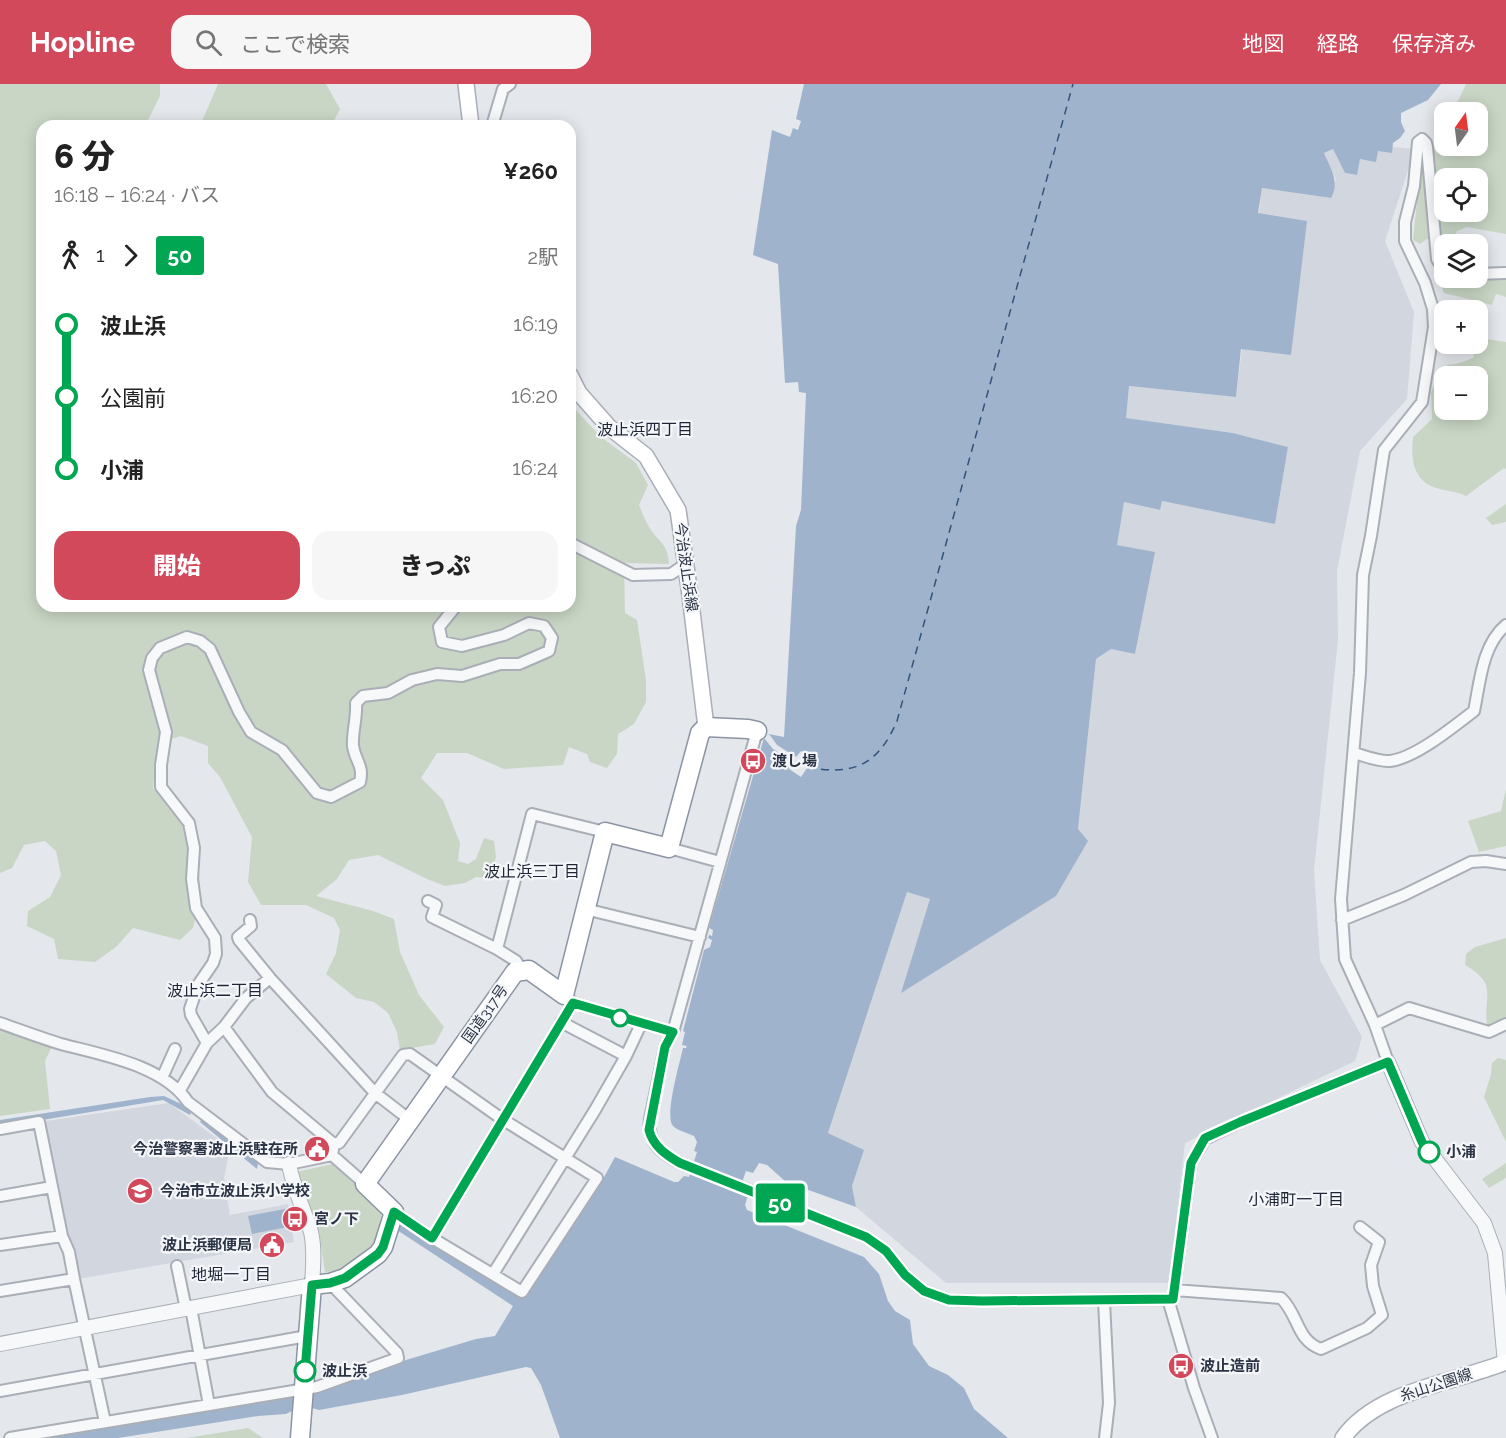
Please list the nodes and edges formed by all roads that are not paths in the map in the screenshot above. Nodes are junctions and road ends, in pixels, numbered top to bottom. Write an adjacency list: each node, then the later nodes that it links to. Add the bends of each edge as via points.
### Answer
1 (466, 84): 3 (main road)
2 (510, 84): 4 (street, via 503,89)
3 (470, 120)
4 (494, 120)
5 (1435, 234): 15 (street, via 1427,147 1422,139 1418,142 1405,241 1425,283 1434,327 1422,402 1384,450 1363,575 1363,637)
6 (1505, 273): 7 (street)
7 (1488, 274)
8 (576, 387): 10 (main road, 今治波止浜線, via 609,427 646,456 678,510)
9 (576, 546): 10 (street, via 633,575 671,574)
10 (686, 564): 13 (main road, 今治波止浜線)
11 (451, 612): 36 (street, via 439,627 442,642 462,646 504,635 529,622 544,626 552,638 549,651 519,664 500,664 462,676 420,678 388,693 363,696 356,704 353,734 353,748 362,771 360,782 331,797 318,794 282,750 251,732 210,649 200,640 187,637 160,648 152,658 149,670 166,732 161,788 189,822 196,908 215,938 213,963 198,985 190,1009)
12 (1506, 625): 15 (street, via 1486,656 1474,711 1434,741 1391,761)
13 (706, 727): 14 (highway); 17 (highway, via 700,733)
14 (757, 731): 18 (street)
15 (1354, 753): 23 (street)
16 (605, 832): 17 (highway); 21 (highway); 25 (street, via 532,814)
17 (669, 848): 18 (street)
18 (720, 862): 24 (street)
19 (1506, 864): 23 (street, via 1471,862)
20 (428, 901): 25 (street, via 436,905 432,917)
21 (585, 909): 24 (street); 28 (highway)
22 (250, 920): 27 (street, via 251,926 238,937)
23 (1342, 920): 33 (street, via 1345,959)
24 (700, 937): 35 (street)
25 (497, 949): 26 (street, via 516,961)
26 (522, 970): 28 (highway, via 529,970); 40 (highway, 国道317号, via 509,978)
27 (270, 978): 34 (street, via 246,998); 43 (street)
28 (568, 999): 29 (street); 31 (street)
29 (561, 1022): 38 (street); 44 (street)
30 (0, 1023): 41 (street, via 117,1058)
31 (641, 1024): 35 (street); 38 (street)
32 (1506, 1024): 33 (street, via 1489,1032 1409,1008)
33 (1375, 1025): 39 (street)
34 (224, 1027): 36 (street); 47 (street, via 272,1092)
35 (673, 1032): 64 (street, via 665,1047 649,1130 651,1139 668,1157 866,1237 886,1251 924,1291 949,1300)
36 (207, 1043): 42 (street)
37 (175, 1049): 41 (street)
38 (626, 1056): 48 (street)
39 (1388, 1062): 63 (street, via 1205,1138 1191,1163); 70 (street, via 1422,1142 1484,1223 1495,1253)
40 (441, 1077): 43 (street, via 410,1054 403,1055); 44 (street); 45 (highway, 国道317号)
41 (162, 1078): 42 (street)
42 (180, 1090): 49 (street, via 188,1102 261,1159)
43 (375, 1093): 45 (street); 47 (street)
44 (502, 1119): 48 (street); 56 (street)
45 (410, 1120): 50 (highway, 国道317号)
46 (0, 1129): 51 (street, via 39,1122)
47 (333, 1150): 49 (street); 50 (street)
48 (566, 1158): 59 (street); 59 (street, via 597,1178 522,1292)
49 (289, 1164): 61 (street, via 311,1234)
50 (365, 1184): 53 (highway)
51 (51, 1187): 52 (street); 55 (street)
52 (0, 1196)
53 (394, 1212): 56 (street); 61 (highway, via 378,1254 345,1278)
54 (1360, 1227): 63 (street, via 1379,1242 1371,1265 1382,1315 1367,1328 1321,1349 1310,1345 1281,1298)
55 (62, 1236): 57 (street); 60 (street)
56 (432, 1238): 59 (street)
57 (0, 1245)
58 (177, 1266): 65 (street)
59 (493, 1274)
60 (74, 1279): 62 (street); 66 (street)
61 (321, 1284): 65 (street); 67 (highway); 73 (street, via 398,1358 317,1387)
62 (0, 1292)
63 (1171, 1295): 64 (street); 79 (street, via 1194,1388)
64 (1104, 1300): 78 (street, via 1109,1402)
65 (189, 1308): 66 (street); 69 (street)
66 (85, 1329): 68 (street); 71 (street)
67 (307, 1336): 69 (street); 73 (highway)
68 (0, 1344)
69 (200, 1355): 71 (street); 74 (street)
70 (1506, 1363): 80 (main road, 糸山公園線, via 1397,1397 1374,1410)
71 (95, 1375): 72 (street); 75 (street)
72 (0, 1391)
73 (303, 1398): 74 (street); 77 (highway)
74 (209, 1405): 75 (street)
75 (105, 1422): 76 (street)
76 (10, 1438)
77 (300, 1438)
78 (1106, 1438)
79 (1212, 1438)
80 (1343, 1438)

